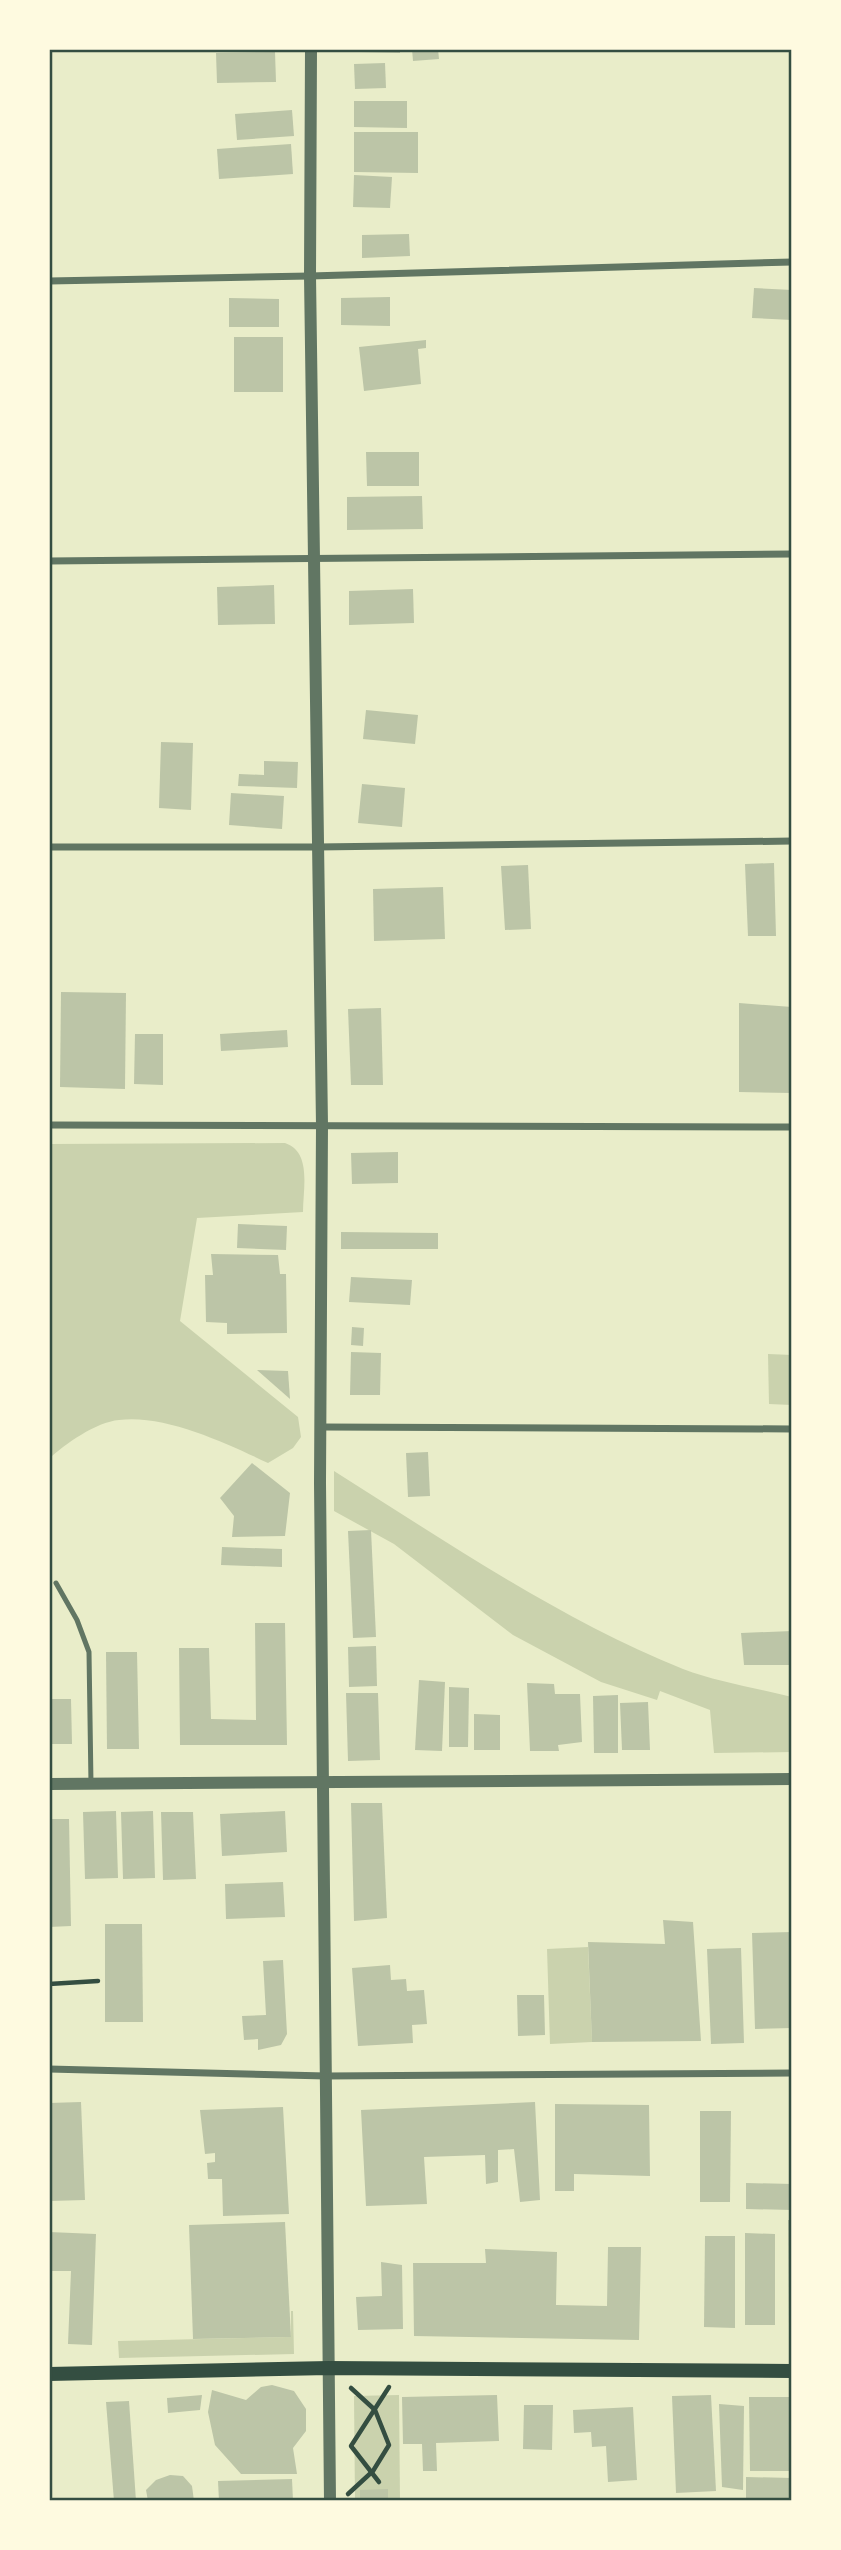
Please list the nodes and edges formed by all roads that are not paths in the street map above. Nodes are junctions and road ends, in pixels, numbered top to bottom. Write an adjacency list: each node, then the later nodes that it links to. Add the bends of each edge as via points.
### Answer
1 (311, 49): 3 (street)
2 (792, 262): 3 (street)
3 (310, 276): 4 (street); 6 (street)
4 (49, 281)
5 (792, 554): 6 (street)
6 (316, 556): 7 (street); 10 (street)
7 (49, 561)
8 (792, 841): 10 (street)
9 (49, 847): 10 (street)
10 (317, 847): 12 (street)
11 (49, 1125): 12 (street)
12 (322, 1125): 13 (street); 14 (street)
13 (792, 1127)
14 (321, 1427): 15 (street); 18 (street)
15 (792, 1429)
16 (56, 1583): 20 (lane, via 89,1652)
17 (792, 1779): 18 (street)
18 (323, 1782): 20 (street); 23 (street)
19 (49, 1784): 20 (street)
20 (91, 1784)
21 (49, 2069): 23 (street)
22 (792, 2073): 23 (street)
23 (327, 2076): 24 (street)
24 (329, 2368): 25 (main road); 26 (main road); 27 (street)
25 (792, 2371)
26 (49, 2374)
27 (330, 2501)

